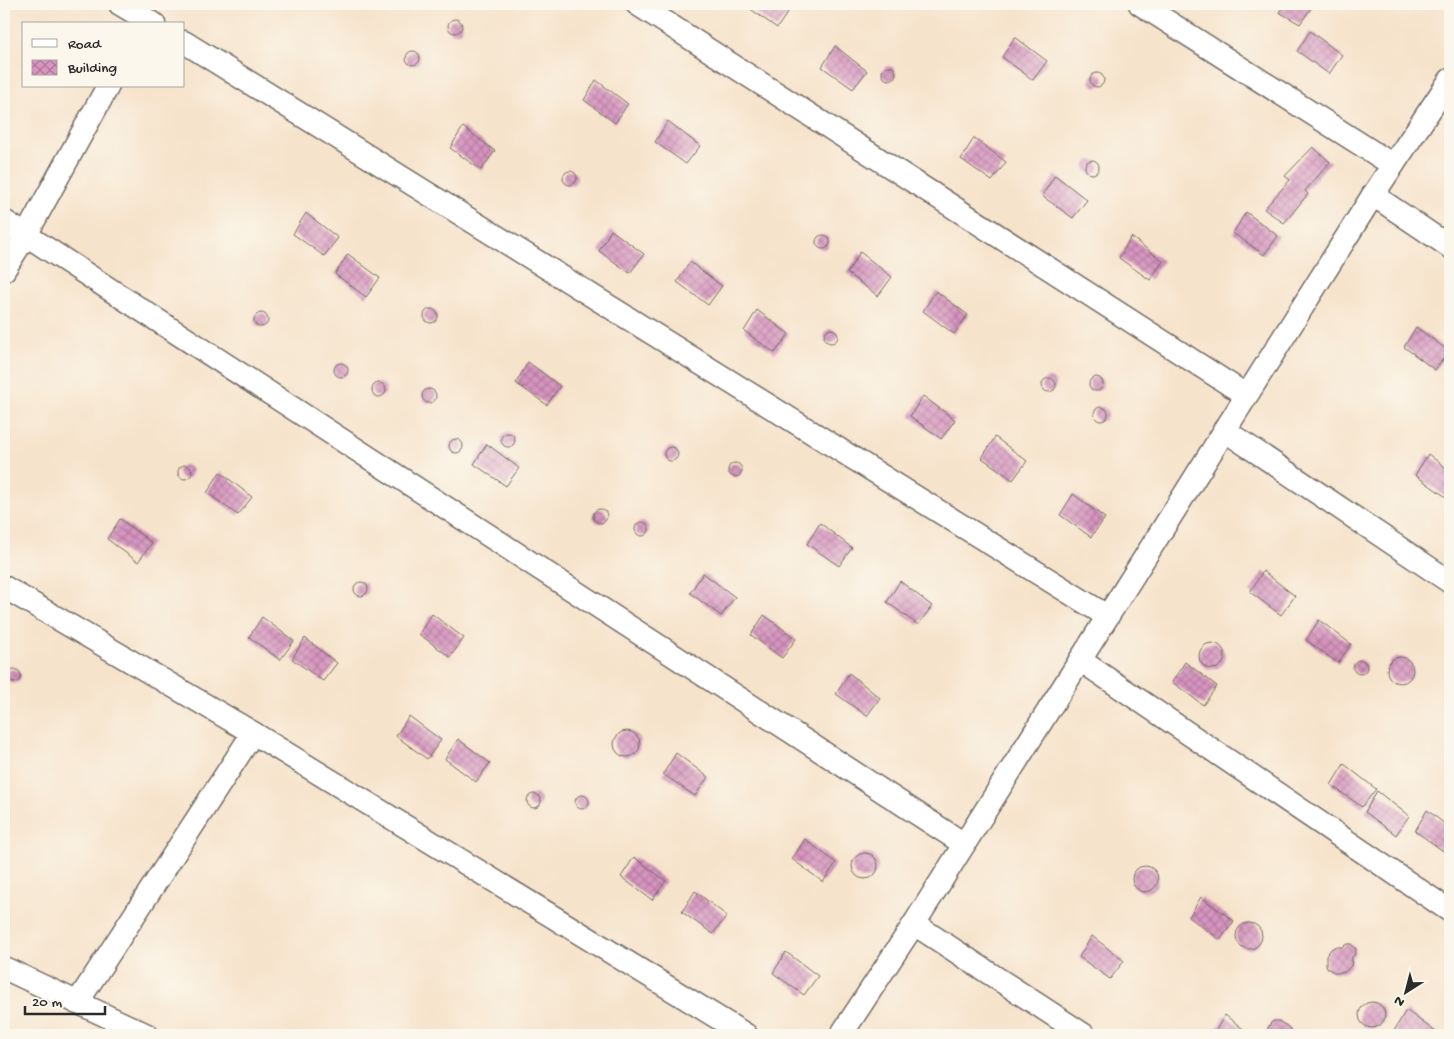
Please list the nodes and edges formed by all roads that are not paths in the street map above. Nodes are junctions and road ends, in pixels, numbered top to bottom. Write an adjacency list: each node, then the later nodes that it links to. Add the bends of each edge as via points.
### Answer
1 (120, 4): 4 (street)
2 (636, 4): 14 (street)
3 (1140, 4): 8 (street)
4 (150, 17)
5 (185, 43): 18 (street)
6 (1450, 80): 8 (street)
7 (107, 88): 11 (street)
8 (1393, 165): 9 (street)
9 (1373, 195): 12 (street); 14 (street)
10 (4, 221): 11 (street)
11 (26, 234): 13 (street); 21 (street)
12 (1450, 248)
13 (4, 270)
14 (1246, 395): 15 (street)
15 (1224, 430): 16 (street); 18 (street)
16 (1450, 582)
17 (4, 587): 20 (street)
18 (1107, 616): 19 (street)
19 (1080, 660): 21 (street); 22 (street)
20 (253, 734): 25 (street); 27 (street)
21 (964, 844): 23 (street)
22 (1450, 911)
23 (914, 924): 28 (street); 29 (street)
24 (4, 968): 25 (street)
25 (77, 1003): 26 (street)
26 (147, 1035)
27 (746, 1035)
28 (841, 1035)
29 (1084, 1035)

